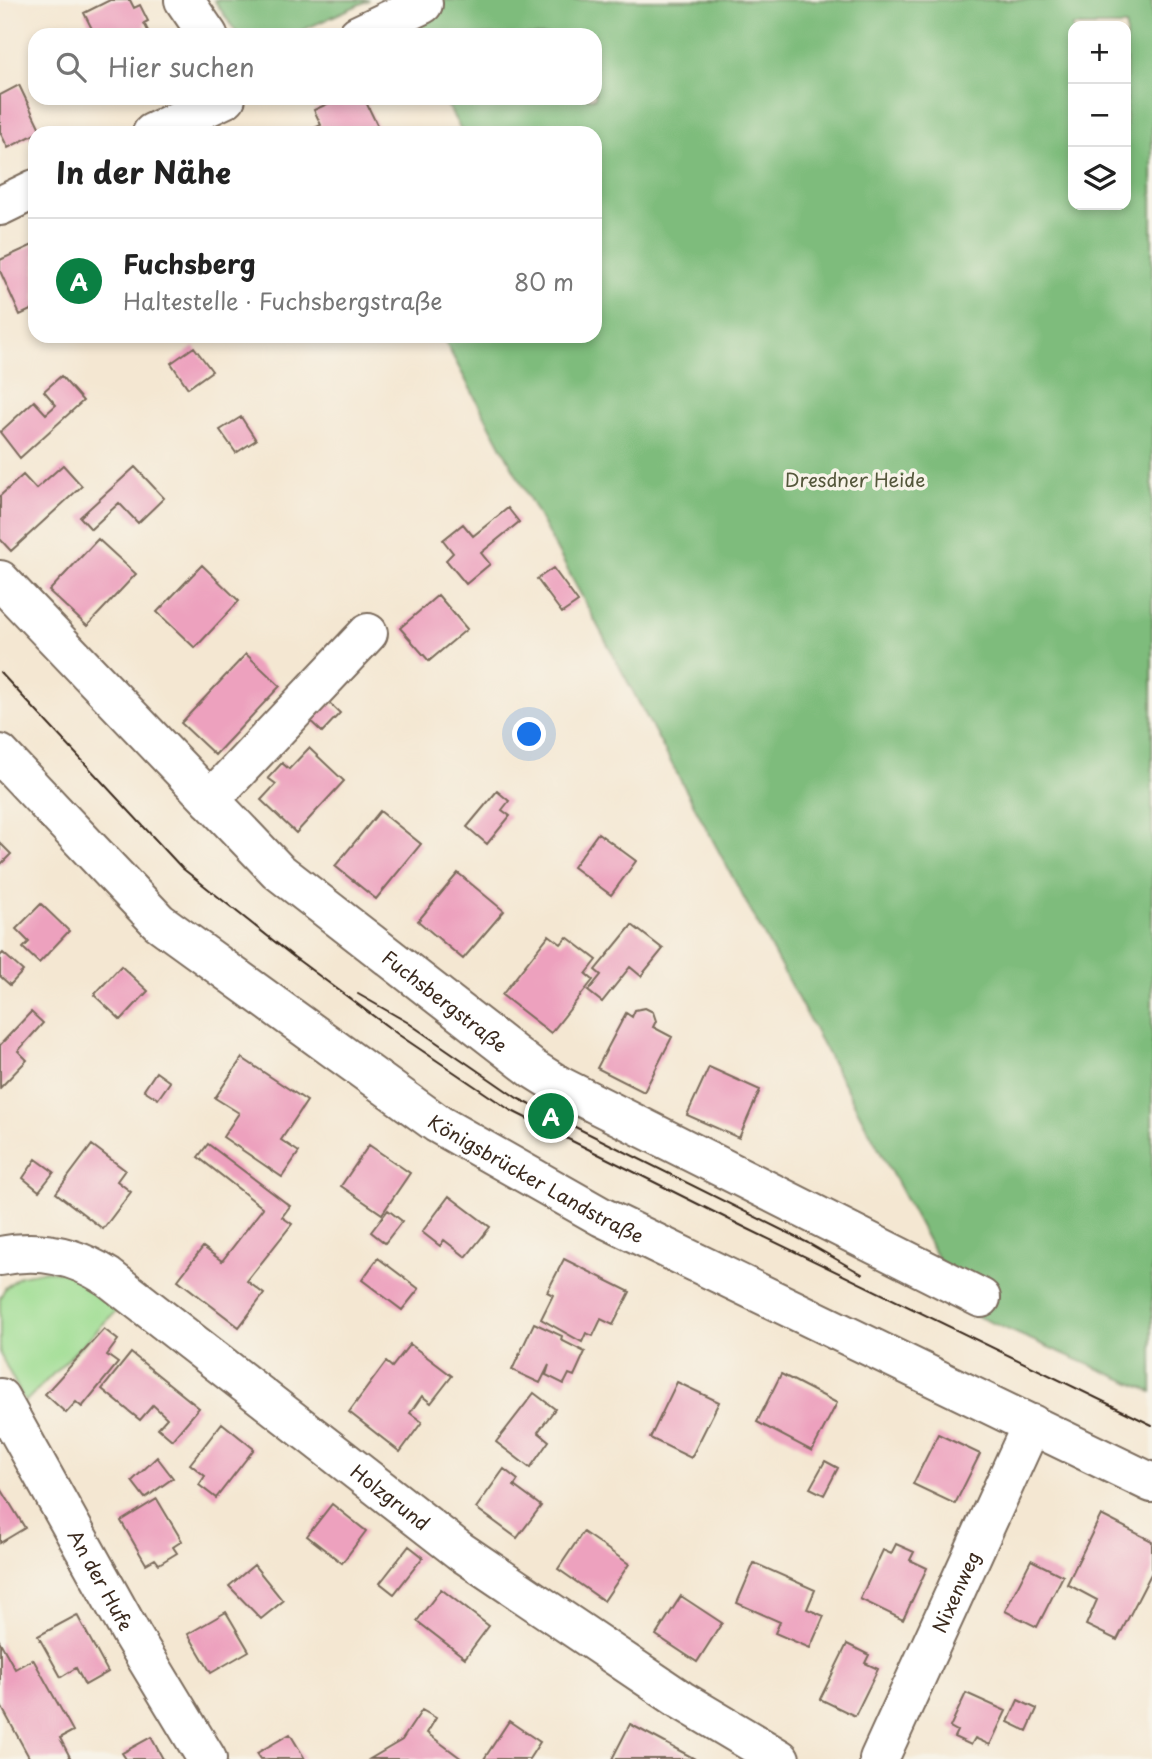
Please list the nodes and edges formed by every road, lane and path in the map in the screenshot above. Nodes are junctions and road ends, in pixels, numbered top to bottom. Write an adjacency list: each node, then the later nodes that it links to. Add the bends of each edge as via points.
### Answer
1 (184, 0): 3 (street)
2 (423, 4): 4 (street)
3 (203, 28)
4 (373, 28)
5 (211, 105): 6 (street)
6 (167, 126)
7 (28, 192): 8 (street)
8 (0, 206)
9 (0, 580): 12 (street, Fuchsbergstraße)
10 (368, 633): 12 (street)
11 (0, 754): 16 (street, Königsbrücker Landstraße, via 159,922 438,1124 602,1217)
12 (210, 800): 14 (street, Fuchsbergstraße, via 278,871 542,1074)
13 (0, 1256): 19 (street, Holzgrund, via 65,1255 108,1277 460,1550 681,1700)
14 (981, 1298)
15 (0, 1398): 18 (street, An der Hufe, via 132,1635)
16 (1032, 1424): 17 (street, Königsbrücker Landstraße); 20 (street, Nixenweg)
17 (1152, 1483)
18 (208, 1759)
19 (780, 1759)
20 (879, 1759)

